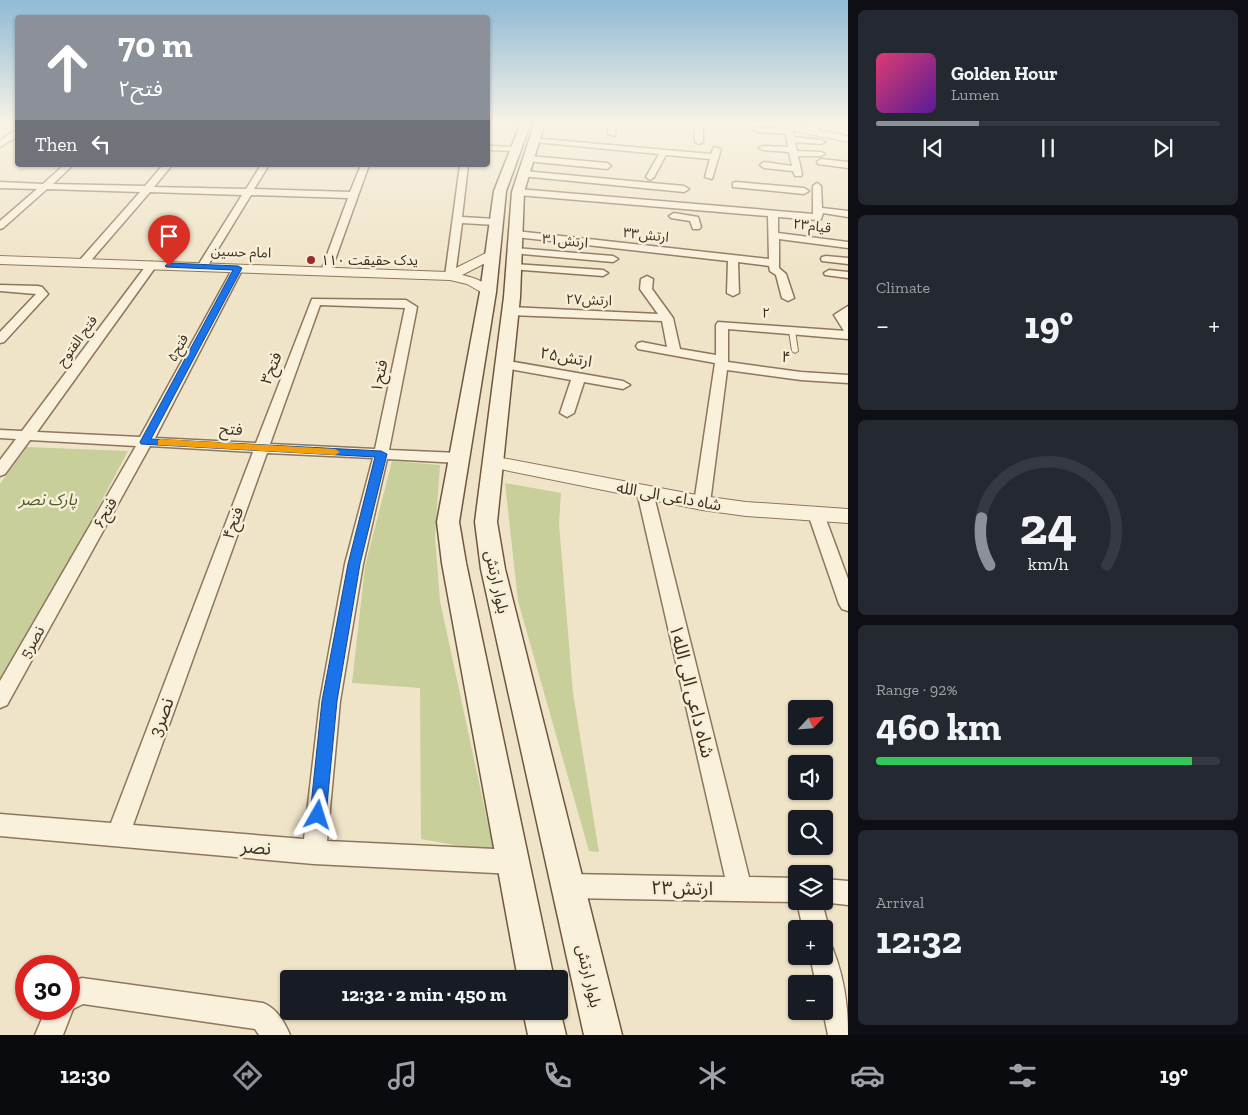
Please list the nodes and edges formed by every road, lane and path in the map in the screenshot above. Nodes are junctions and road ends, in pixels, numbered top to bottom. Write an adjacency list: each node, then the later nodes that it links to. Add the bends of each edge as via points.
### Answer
1 (64, 170): 15 (street)
2 (164, 170): 17 (street)
3 (263, 170): 20 (street)
4 (363, 170): 22 (street)
5 (463, 170): 27 (street)
6 (514, 170): 32 (main road, بلوار ارتش, via 500,191)
7 (523, 170): 32 (main road, بلوار ارتش)
8 (578, 170): 23 (street)
9 (607, 170): 18 (street)
10 (654, 170): 12 (street)
11 (711, 170): 13 (street)
12 (650, 177)
13 (709, 177)
14 (0, 185): 15 (street)
15 (46, 186): 17 (street); 28 (street)
16 (817, 186): 24 (street)
17 (148, 189): 20 (street); 38 (street)
18 (684, 189)
19 (804, 191): 21 (street)
20 (249, 192): 22 (street); 41 (street)
21 (735, 194): 23 (street); 25 (street)
22 (354, 195): 43 (street)
23 (670, 205): 29 (street, via 668,215 695,218)
24 (818, 210): 25 (street, via 818,217); 26 (street)
25 (772, 213): 30 (street)
26 (848, 214)
27 (457, 220): 32 (street); 47 (street)
28 (0, 226)
29 (696, 227)
30 (772, 235): 31 (street, قیام۲۳); 39 (street)
31 (848, 245)
32 (506, 246): 33 (street, ارتش۳۱); 34 (street, ارتش۳۳); 45 (street); 47 (street); 51 (main road, بلوار ارتش); 57 (main road, بلوار ارتش)
33 (613, 259)
34 (733, 259): 39 (street, ارتش۳۳); 52 (street)
35 (826, 259): 37 (street)
36 (0, 260): 38 (street, امام حسین)
37 (848, 261)
38 (83, 263): 40 (street, امام حسین)
39 (774, 263): 53 (street)
40 (152, 265): 41 (street, امام حسین); 74 (street, فتح الفتوح)
41 (202, 267): 42 (street, امام حسین)
42 (238, 268): 43 (street, امام حسین); 75 (street, ۵فتح)
43 (326, 271): 47 (street, امام حسین)
44 (829, 273): 46 (street)
45 (603, 274)
46 (848, 275)
47 (450, 276): 51 (street, امام حسین, via 472,281)
48 (647, 279): 59 (street, via 646,289)
49 (0, 288): 50 (street)
50 (41, 291): 63 (street, via 42,294)
51 (488, 292): 78 (main road, بلوار ارتش)
52 (733, 293)
53 (788, 298)
54 (603, 299): 58 (street)
55 (409, 305): 76 (street, ۳فتح, via 316,301); 77 (street, ۱فتح)
56 (848, 310): 60 (street, via 840,315)
57 (510, 311): 58 (street, ارتش۲۷); 68 (main road, بلوار ارتش)
58 (608, 315): 59 (street, ارتش۲۷)
59 (667, 318): 66 (street)
60 (848, 328)
61 (792, 330): 62 (street, ۲); 65 (lane); 67 (street, ۲, via 722,325)
62 (848, 335)
63 (0, 339)
64 (642, 346): 66 (street, ۴)
65 (795, 350)
66 (674, 351): 67 (street, ۴)
67 (721, 363): 70 (street, ۴, via 801,376); 82 (street)
68 (503, 364): 69 (street, ارتش۲۵); 79 (main road, بلوار ارتش)
69 (579, 377): 71 (street, ارتش۲۵); 72 (street)
70 (848, 379)
71 (623, 385)
72 (567, 413)
73 (0, 434): 74 (street, فتح)
74 (26, 436): 75 (street, فتح); 80 (street, فتح الفتوح)
75 (145, 442): 76 (street, فتح); 85 (street, ۶فتح)
76 (260, 448): 77 (street, فتح); 86 (street, فتح۴)
77 (381, 454): 78 (street, فتح); 91 (street, ۱فتح, via 354,564 330,701)
78 (459, 458): 92 (main road, بلوار ارتش, via 448,522)
79 (492, 462): 81 (street, شاه داعی الی الله); 93 (main road, بلوار ارتش, via 486,522 493,569)
80 (0, 471)
81 (645, 492): 82 (street, شاه داعی الی الله); 94 (street, شاه داعی الی الله۱)
82 (702, 503): 83 (street, شاه داعی الی الله)
83 (816, 514): 84 (street, شاه داعی الی الله); 87 (street)
84 (848, 516)
85 (64, 584): 88 (street, 5نصر)
86 (205, 598): 90 (street, 3نصر)
87 (848, 604)
88 (0, 699)
89 (0, 825): 90 (street, نصر)
90 (118, 835): 91 (street, نصر)
91 (314, 852): 92 (street, نصر)
92 (513, 862): 99 (main road, بلوار ارتش)
93 (568, 886): 94 (street, ارتش۲۳); 106 (main road, بلوار ارتش)
94 (740, 889): 95 (street, ارتش۲۳)
95 (788, 890)
96 (833, 892): 97 (street)
97 (848, 893)
98 (825, 965): 107 (street)
99 (534, 970)
100 (80, 992): 103 (street, via 263,1017)
101 (55, 1020): 104 (street)
102 (544, 1020): 105 (main road)
103 (275, 1033)
104 (49, 1035)
105 (547, 1035)
106 (603, 1035)
107 (842, 1035)

